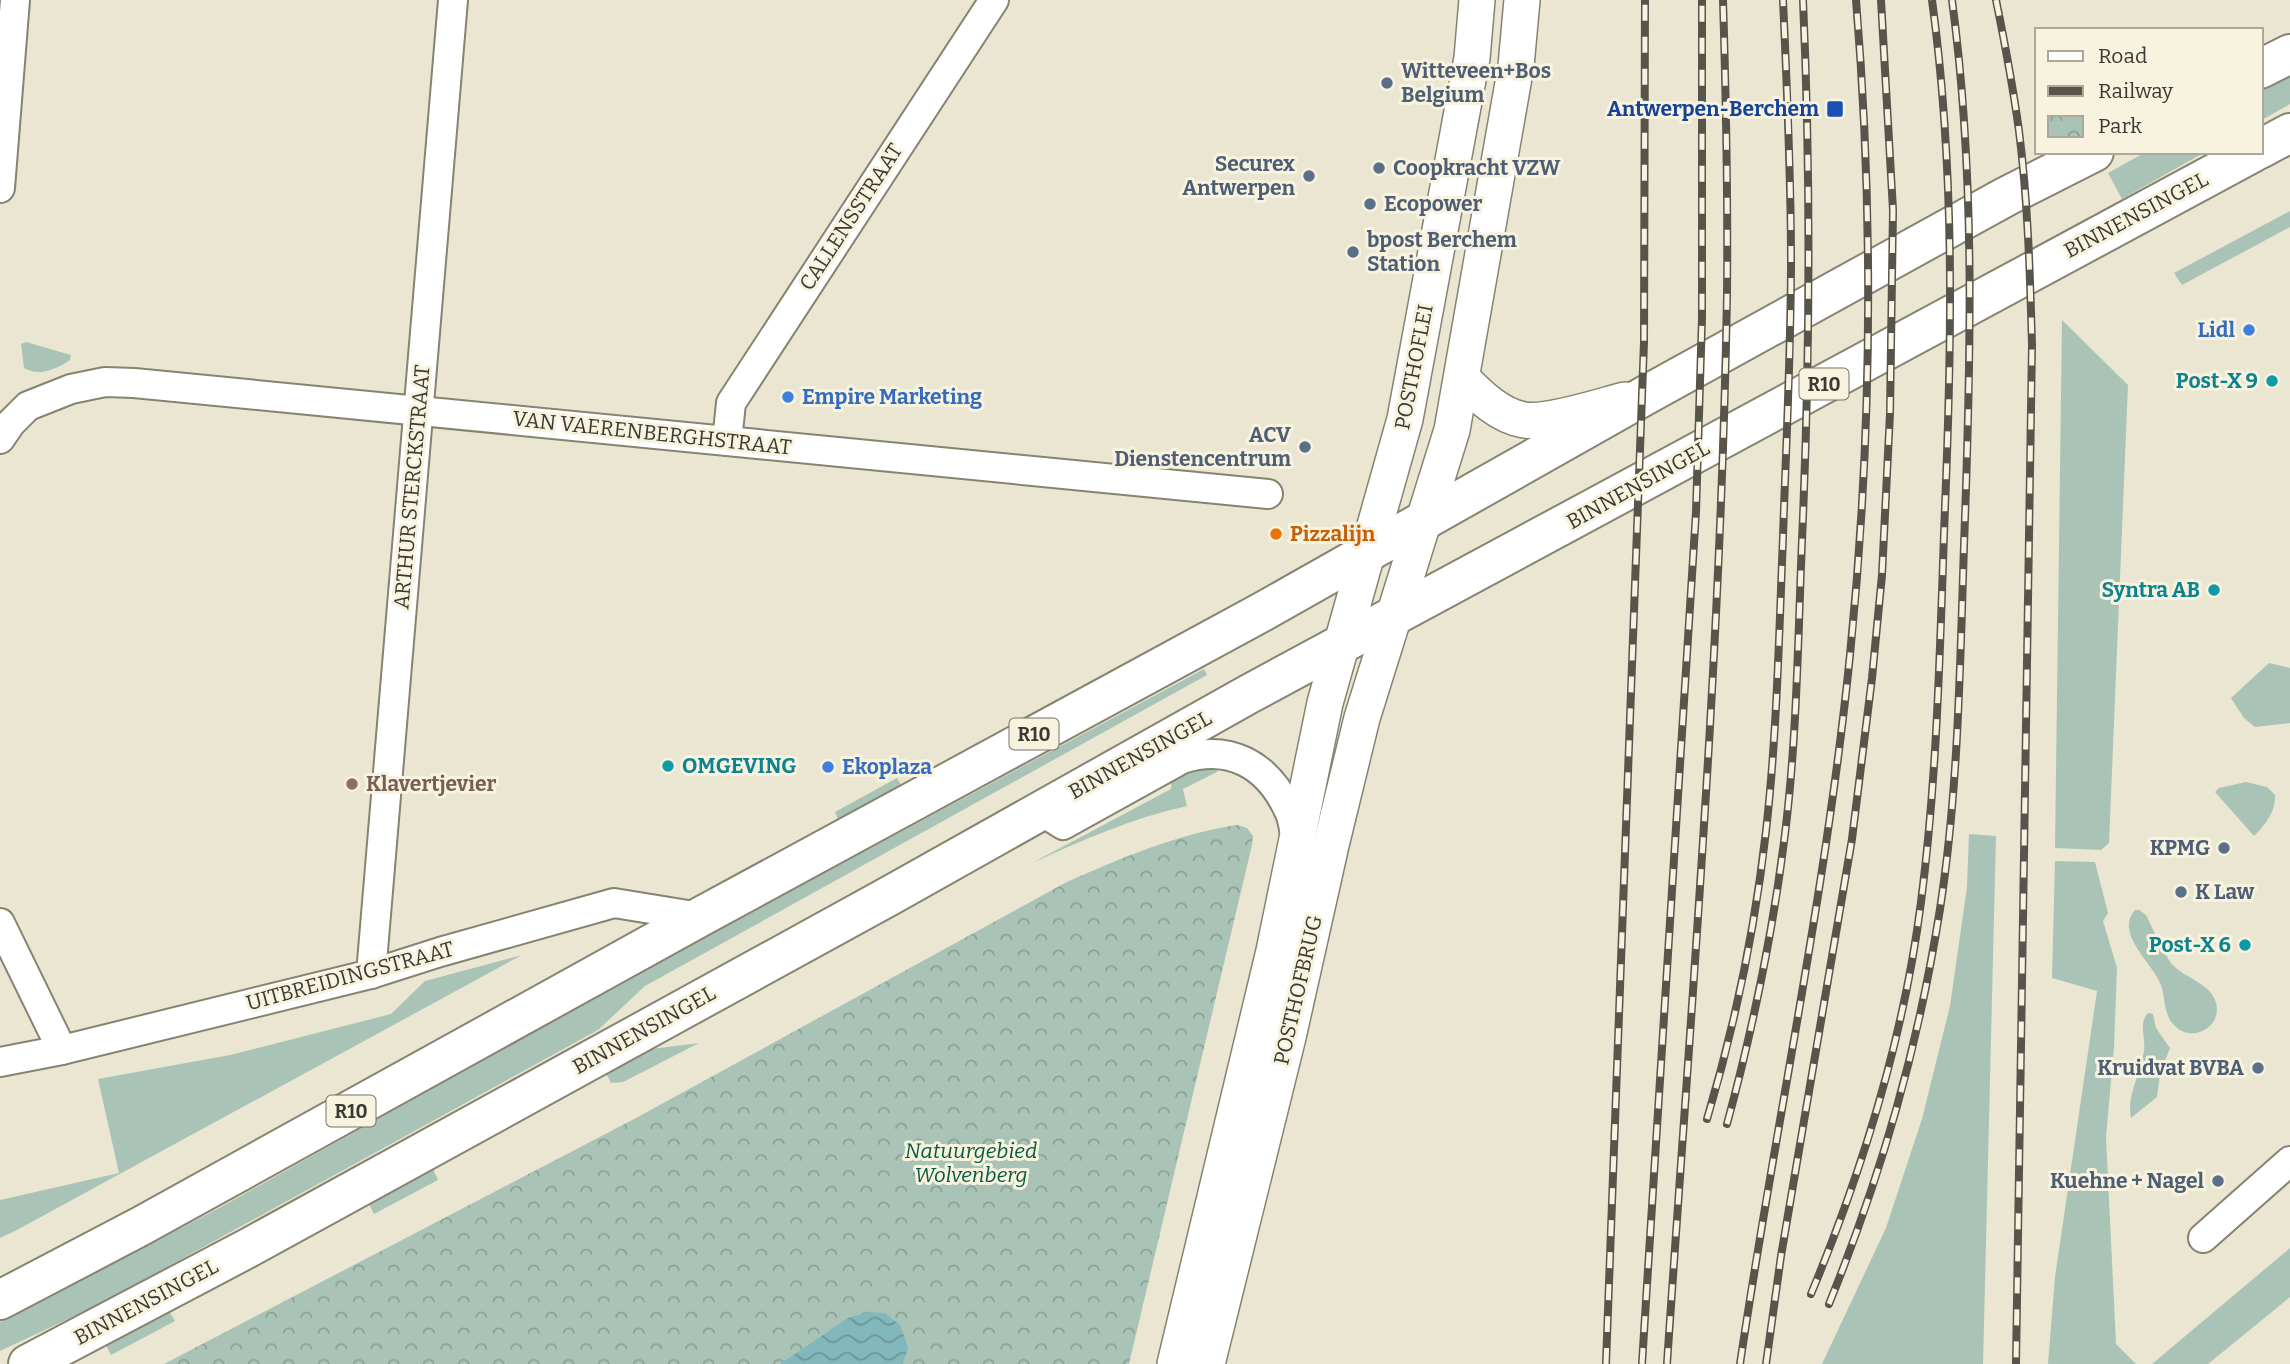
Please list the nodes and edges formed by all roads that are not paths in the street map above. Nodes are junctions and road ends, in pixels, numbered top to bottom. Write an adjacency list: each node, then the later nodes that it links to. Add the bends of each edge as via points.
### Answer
1 (15, 0): 12 (street)
2 (453, 0): 15 (street, ARTHUR STERCKSTRAAT)
3 (995, 0): 17 (street, CALLENSSTRAAT, via 731,403)
4 (1478, 0): 20 (street, POSTHOFLEI, via 1472,58 1409,401)
5 (1522, 0): 13 (street, via 1516,66)
6 (2290, 54): 7 (main road)
7 (2262, 68)
8 (2290, 133): 9 (main road)
9 (2262, 148)
10 (2090, 154): 14 (main road, R10)
11 (2250, 154): 21 (main road, BINNENSINGEL / R10)
12 (0, 188)
13 (1462, 379): 14 (street, via 1486,401 1524,420); 19 (street, via 1452,430)
14 (1646, 394): 19 (main road, R10)
15 (418, 410): 16 (street, VAN VAERENBERGHSTRAAT, via 105,383 71,389 28,406); 17 (street, VAN VAERENBERGHSTRAAT); 27 (street, ARTHUR STERCKSTRAAT)
16 (0, 439)
17 (727, 441): 18 (street, VAN VAERENBERGHSTRAAT)
18 (1268, 494)
19 (1424, 520): 20 (main road, R10); 21 (street)
20 (1369, 551): 22 (street, POSTHOFLEI); 25 (main road, R10)
21 (1394, 617): 22 (main road, BINNENSINGEL / R10); 35 (street, POSTHOFBRUG, via 1362,718)
22 (1341, 645): 23 (main road, BINNENSINGEL / R10); 24 (street, POSTHOFBRUG)
23 (1041, 811): 24 (street, via 1063,825 1182,759 1213,752 1241,760 1273,783 1290,811); 33 (main road, BINNENSINGEL / R10, via 250,1247)
24 (1296, 840): 34 (street, POSTHOFBRUG, via 1274,951)
25 (700, 917): 27 (street, UITBREIDINGSTRAAT, via 614,903); 32 (main road, R10, via 130,1233)
26 (0, 923): 28 (street)
27 (371, 974): 28 (street, UITBREIDINGSTRAAT)
28 (62, 1049): 29 (street, UITBREIDINGSTRAAT)
29 (0, 1062)
30 (2290, 1161): 31 (street)
31 (2203, 1238)
32 (0, 1300)
33 (28, 1364)
34 (1175, 1364)
35 (1207, 1364)

